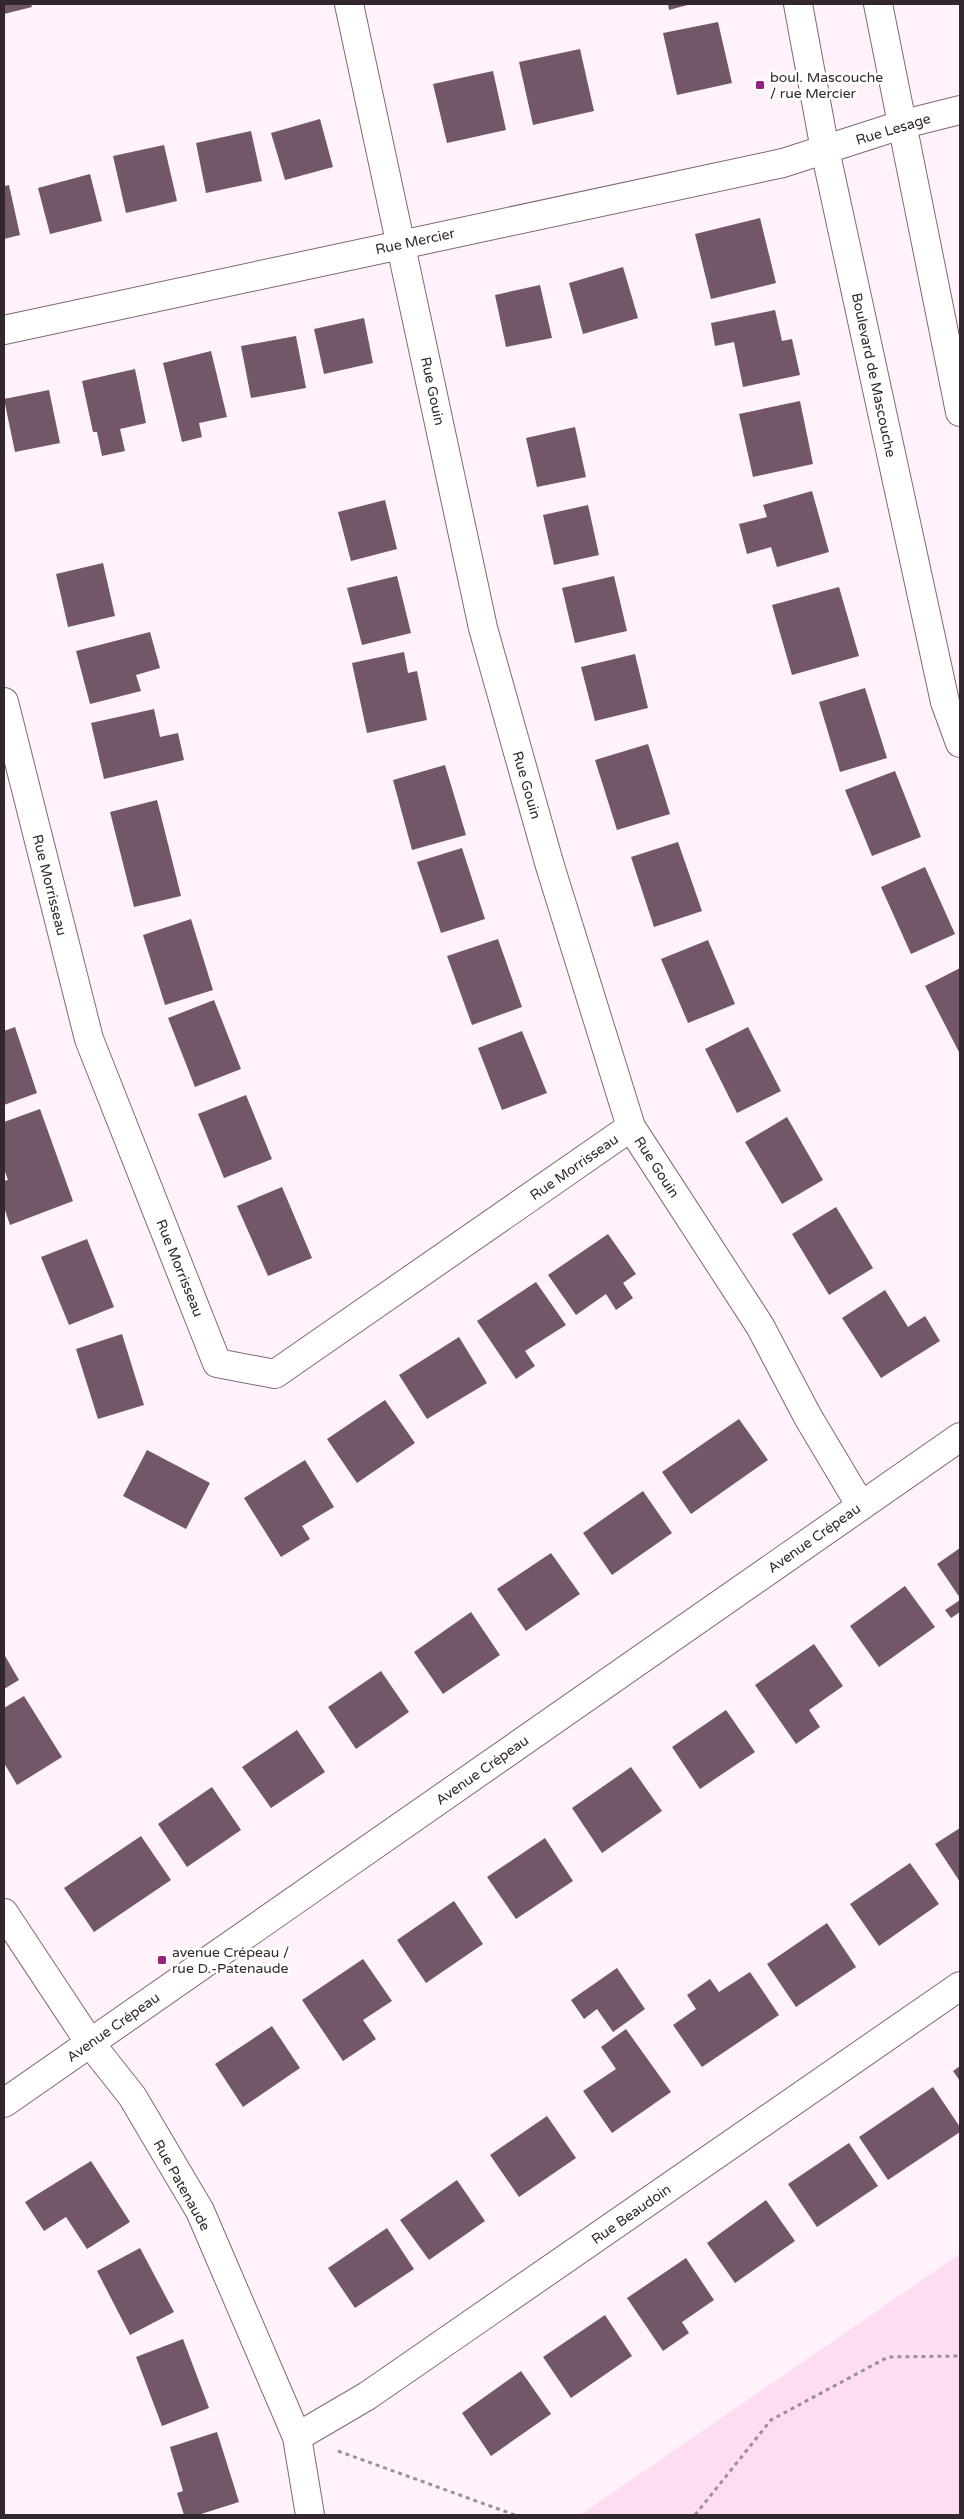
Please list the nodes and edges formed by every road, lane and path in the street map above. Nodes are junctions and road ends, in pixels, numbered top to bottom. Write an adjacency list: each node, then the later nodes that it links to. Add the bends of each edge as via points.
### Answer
1 (349, 4): 7 (street, Rue Gouin)
2 (798, 4): 6 (street, Boulevard de Mascouche)
3 (878, 4): 5 (street)
4 (960, 110): 5 (street, Rue Lesage)
5 (904, 124): 6 (street, Rue Lesage); 9 (street)
6 (825, 150): 7 (street, Rue Mercier, via 777,164); 11 (street, Boulevard de Mascouche, via 945,702)
7 (401, 244): 8 (street, Rue Mercier); 12 (street, Rue Gouin, via 483,628 550,866)
8 (4, 330)
9 (960, 412)
10 (4, 702): 12 (street, Rue Morrisseau, via 89,1039 217,1363 275,1374)
11 (960, 743)
12 (631, 1127): 14 (street, Rue Gouin, via 760,1326 808,1417)
13 (960, 1437): 14 (street, Avenue Crépeau)
14 (861, 1506): 17 (street, Avenue Crépeau)
15 (4, 1912): 17 (street, Rue Patenaude)
16 (960, 1986): 20 (street, Rue Beaudoin, via 367,2396)
17 (90, 2043): 18 (street, Avenue Crépeau); 20 (street, Rue Patenaude, via 132,2096 200,2211)
18 (4, 2103)
19 (960, 2356): 23 (path, via 888,2357 771,2420)
20 (298, 2437): 21 (street, Rue Patenaude); 22 (path)
21 (310, 2515)
22 (515, 2515)
23 (695, 2515)

